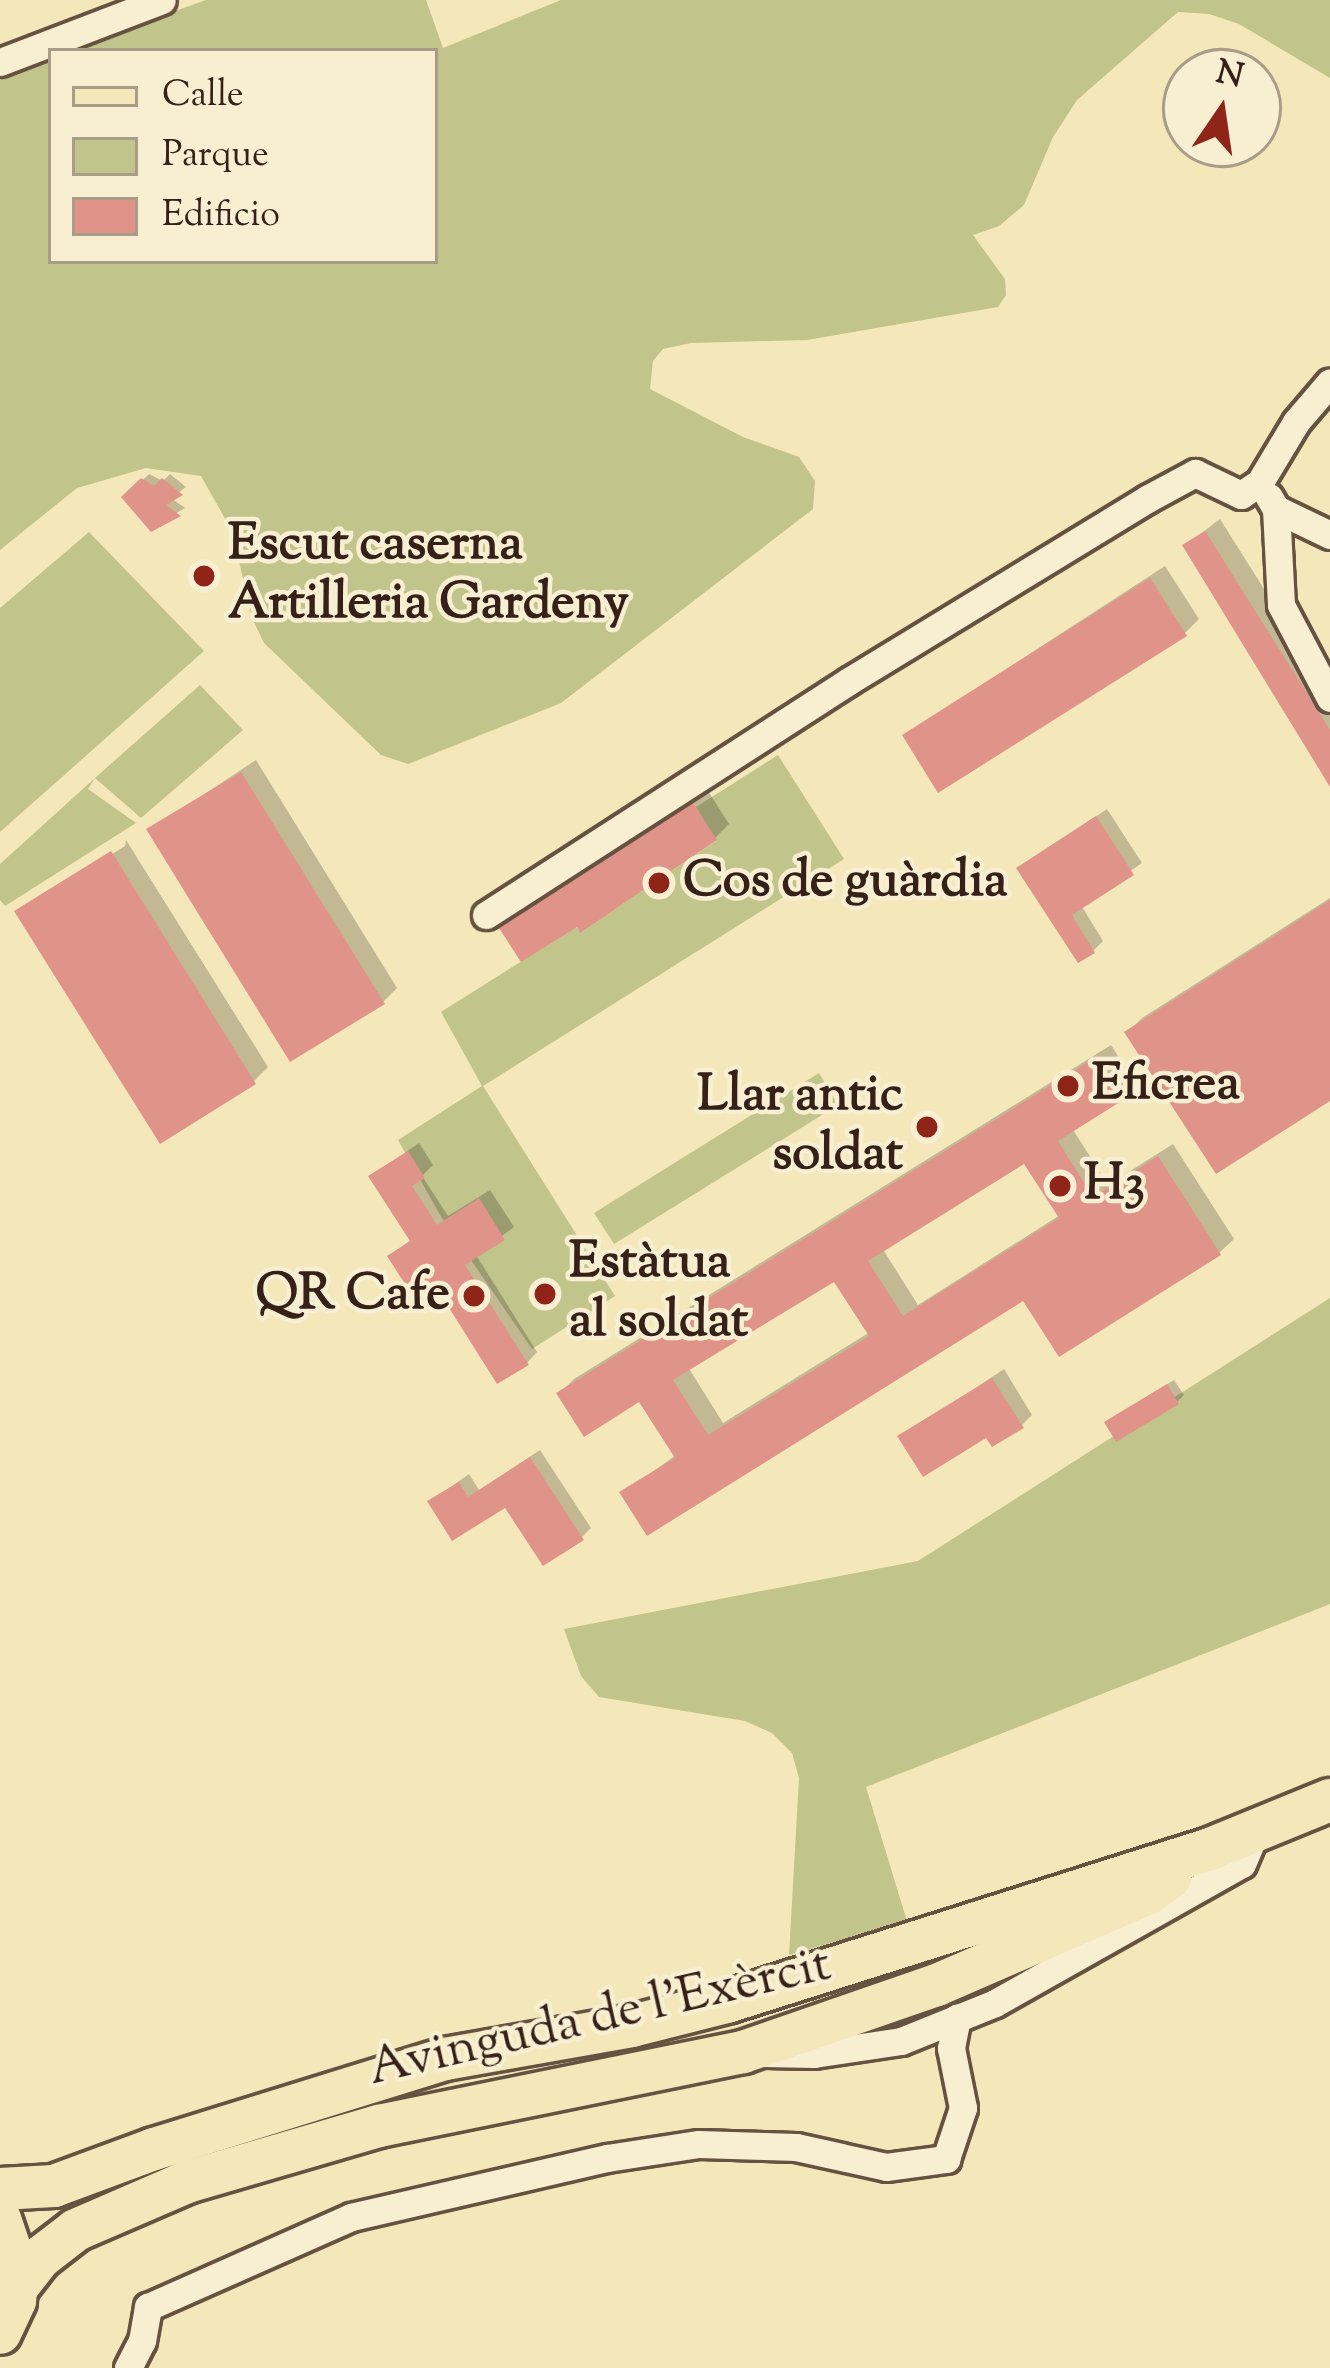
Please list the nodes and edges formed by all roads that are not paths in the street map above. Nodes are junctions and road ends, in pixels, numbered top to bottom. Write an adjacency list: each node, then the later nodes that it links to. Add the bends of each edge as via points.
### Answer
1 (162, 0): 2 (street)
2 (0, 62)
3 (1330, 382): 4 (street)
4 (1251, 488): 5 (street); 8 (street, via 1195,472 849,681)
5 (1276, 509): 6 (street); 7 (street, via 1281,604)
6 (1330, 535)
7 (1330, 698)
8 (486, 915)
9 (1330, 1800): 10 (main road, Avinguda de l'Exèrcit)
10 (1257, 1829): 11 (main road, Avinguda de l'Exèrcit); 12 (street, via 1242,1864)
11 (1210, 1849): 14 (main road, Avinguda de l'Exèrcit, via 1149,1893 937,1985); 16 (main road, Avinguda de l'Exèrcit, via 730,2001 445,2060 54,2186)
12 (957, 2018): 13 (street); 15 (street)
13 (902, 2041): 14 (street, via 814,2054); 15 (street, via 930,2054)
14 (743, 2053): 18 (main road, Avinguda de l'Exèrcit, via 379,2126 207,2175 76,2230)
15 (955, 2085): 20 (street, via 963,2108 958,2133 946,2158 920,2166 886,2167 796,2146 699,2144 351,2217 148,2307)
16 (0, 2189)
17 (0, 2219): 18 (main road)
18 (18, 2286): 19 (main road)
19 (0, 2333)
20 (128, 2368)

